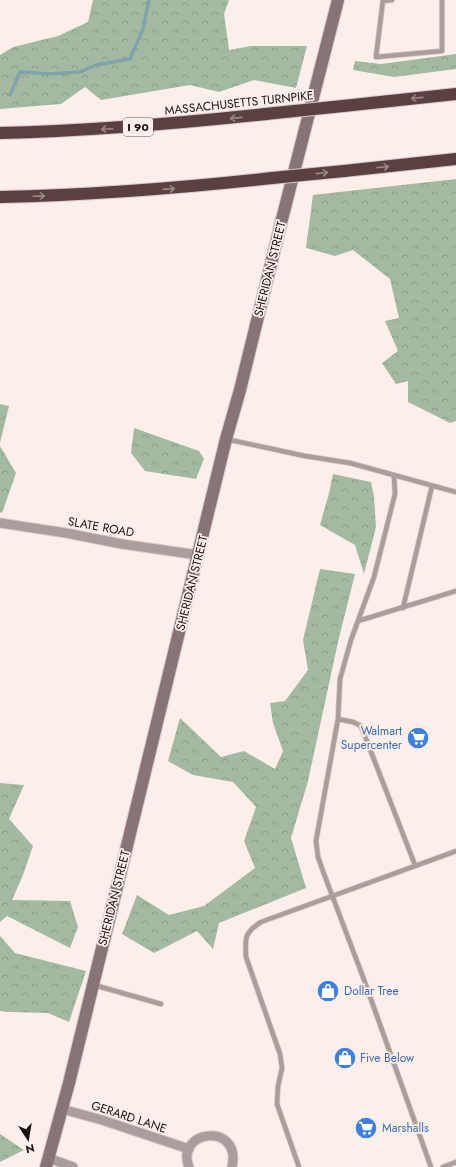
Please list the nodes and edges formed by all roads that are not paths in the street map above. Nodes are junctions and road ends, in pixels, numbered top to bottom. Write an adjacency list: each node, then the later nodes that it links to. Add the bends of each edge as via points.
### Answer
1 (338, 0): 9 (street, SHERIDAN STREET)
2 (383, 0): 3 (lane); 4 (lane, via 376,57 442,51)
3 (392, 0)
4 (442, 0)
5 (456, 94): 6 (highway, MASSACHUSETTS TURNPIKE / I 90, one-way to 6, bridge, via 137,127)
6 (0, 133)
7 (456, 159): 8 (highway, one-way to 7, bridge, via 166,189)
8 (0, 197)
9 (226, 439): 10 (lane, via 350,464); 15 (street, SHERIDAN STREET)
10 (394, 476): 11 (lane); 18 (lane, via 395,494 390,516 374,577)
11 (432, 486): 12 (lane); 17 (lane)
12 (456, 492): 13 (lane)
13 (456, 498)
14 (0, 523): 15 (street, SLATE ROAD)
15 (198, 555): 23 (street, SHERIDAN STREET)
16 (456, 591): 17 (lane)
17 (403, 608): 18 (lane)
18 (358, 621): 19 (lane, via 340,679)
19 (338, 720): 21 (lane, via 361,726); 22 (lane, via 316,841 318,856)
20 (456, 851): 21 (lane)
21 (415, 865): 22 (lane)
22 (333, 896): 32 (lane, via 261,922 250,929 245,942 246,957 280,1054 282,1068 277,1104); 33 (lane)
23 (92, 985): 24 (lane); 25 (street, SHERIDAN STREET)
24 (161, 1004)
25 (62, 1109): 26 (street, GERARD LANE); 28 (street, SHERIDAN STREET)
26 (189, 1149): 30 (street); 31 (street, via 193,1142 200,1138 207,1135 216,1136 229,1144 233,1151)
27 (456, 1162): 34 (lane)
28 (47, 1163): 29 (street)
29 (72, 1167)
30 (189, 1167)
31 (232, 1167)
32 (299, 1167)
33 (431, 1167)
34 (443, 1167)

